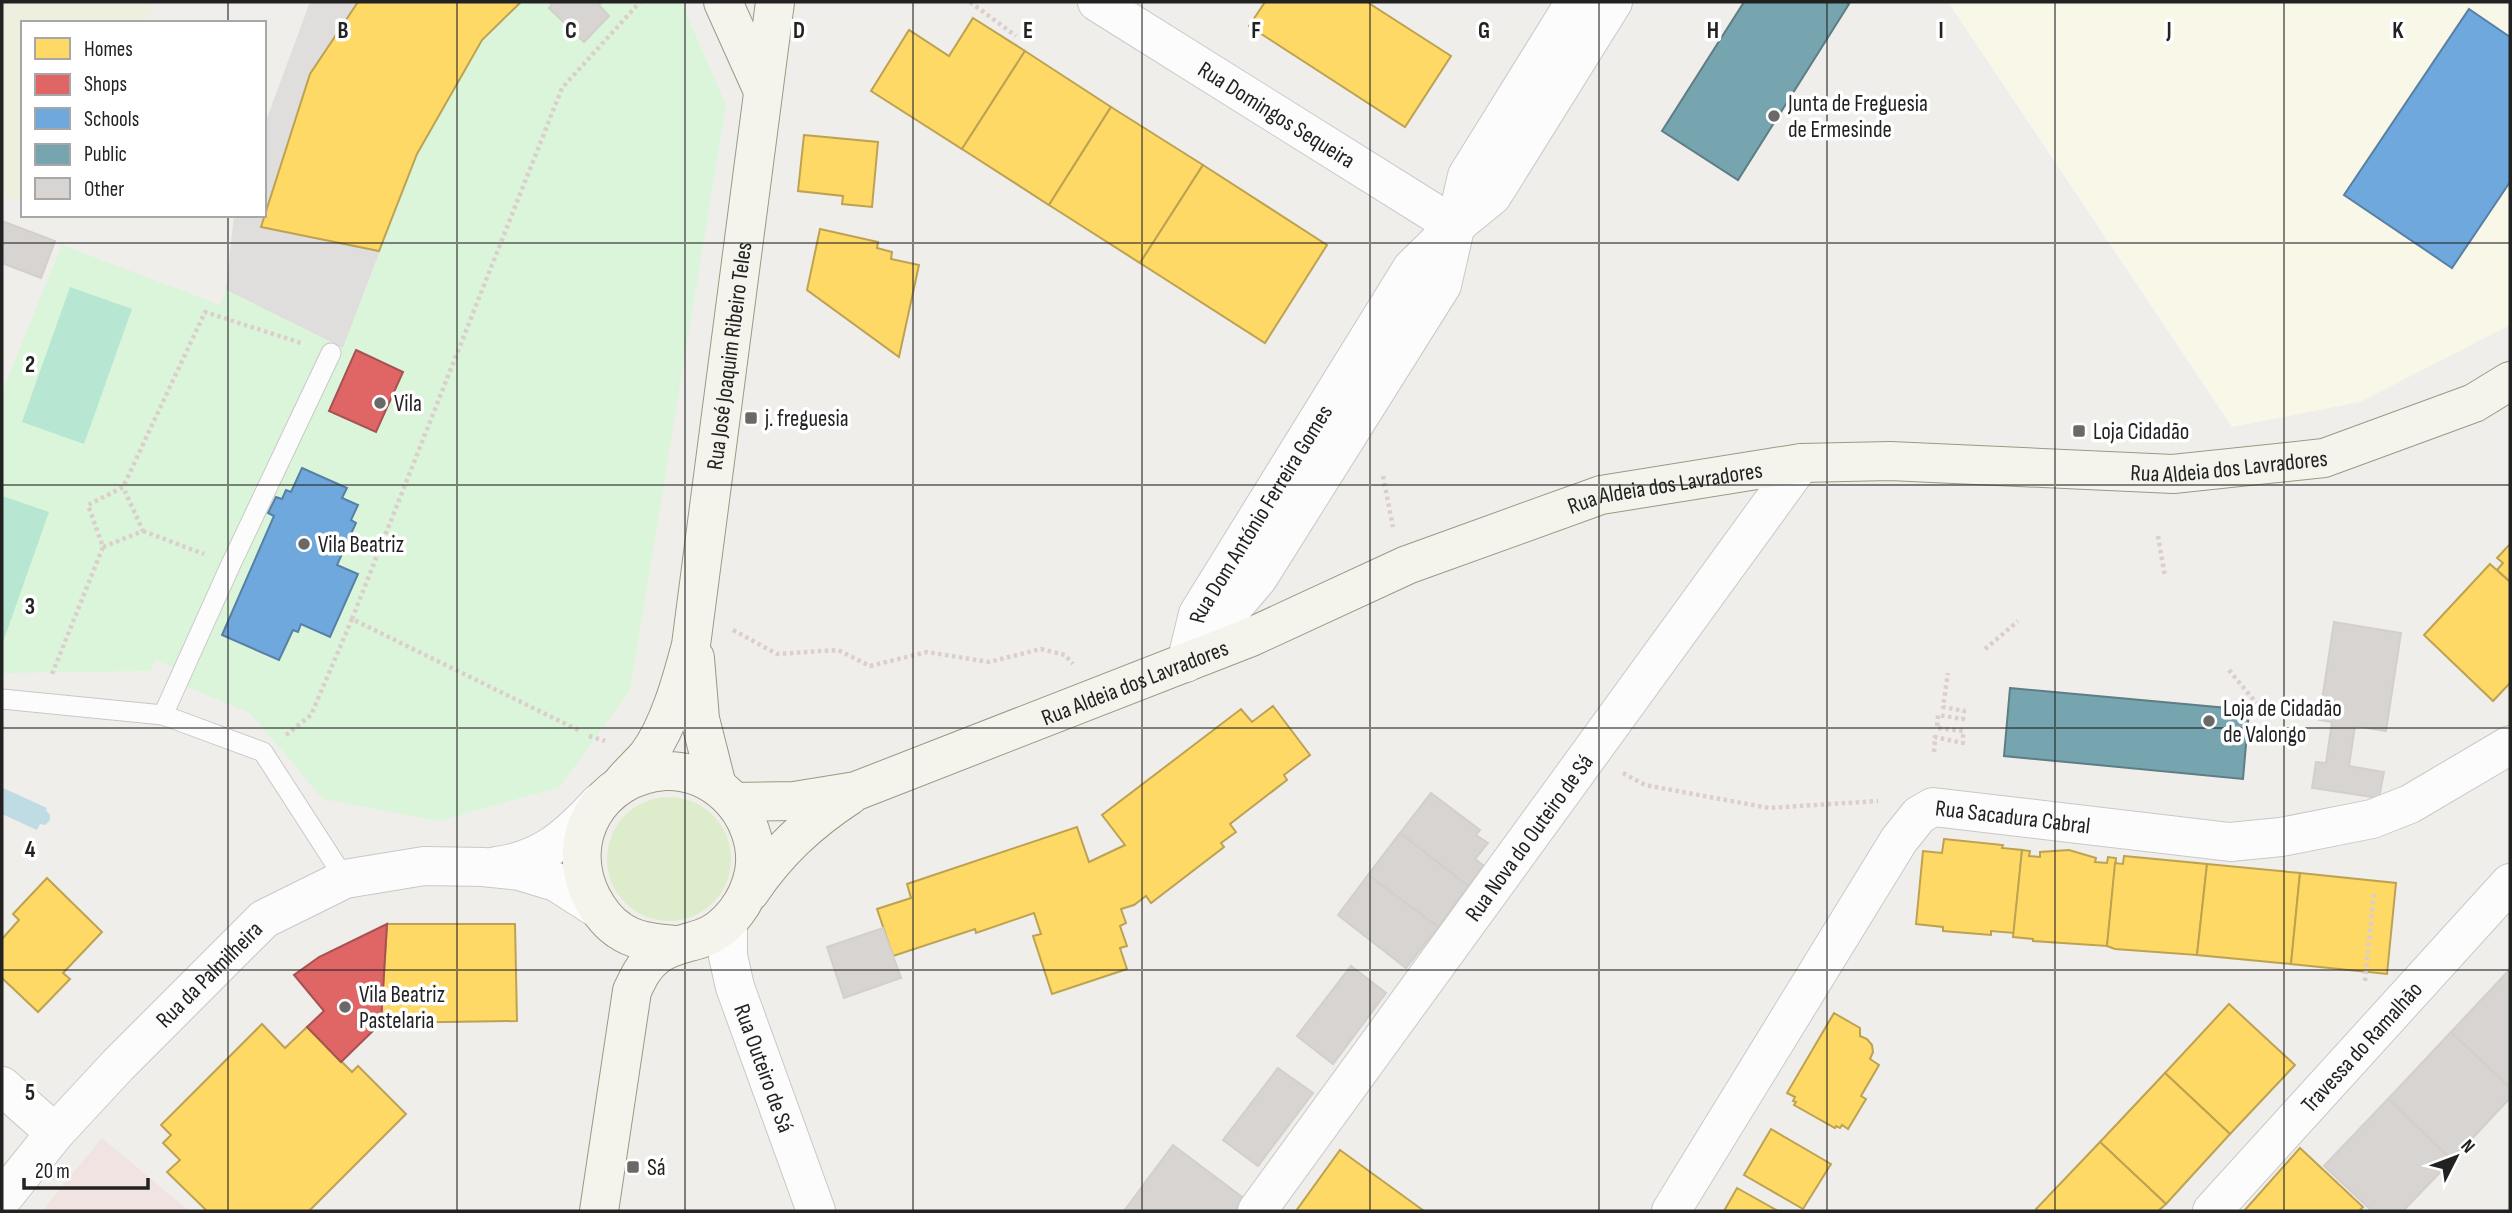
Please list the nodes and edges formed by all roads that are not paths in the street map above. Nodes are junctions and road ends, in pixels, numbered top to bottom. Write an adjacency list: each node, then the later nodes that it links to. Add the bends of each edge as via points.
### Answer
1 (723, 2): 6 (main road)
2 (775, 2): 6 (main road, Rua José Joaquim Ribeiro Teles)
3 (1097, 2): 7 (street, Rua Domingos Sequeira)
4 (1575, 2): 7 (street, Rua Dom António Ferreira Gomes, via 1467,176)
5 (1614, 2): 7 (street, via 1492,196)
6 (763, 92): 11 (main road, Rua José Joaquim Ribeiro Teles, via 716,443)
7 (1455, 226): 12 (street, Rua Dom António Ferreira Gomes, via 1442,285 1258,578)
8 (331, 353): 14 (lane)
9 (2510, 381): 10 (main road, Rua Aldeia dos Lavradores, via 2474,403 2324,458 2173,474 1890,461)
10 (1801, 463): 12 (main road, Rua Aldeia dos Lavradores, via 1601,495 1408,565); 31 (street, Rua Nova do Outeiro de Sá)
11 (711, 624): 17 (main road, Rua José Joaquim Ribeiro Teles, via 648,754); 18 (main road, Rua José Joaquim Ribeiro Teles, via 696,680 700,719)
12 (1186, 663): 16 (main road, Rua Aldeia dos Lavradores)
13 (2, 699): 14 (lane)
14 (163, 715): 20 (lane, via 263,752)
15 (2510, 745): 32 (street, Rua Sacadura Cabral, via 2410,804 2372,819 2281,837 2230,842 1933,807 1919,815 1899,840)
16 (856, 791): 18 (main road, Rua Aldeia dos Lavradores, via 794,801); 22 (main road, Rua Aldeia dos Lavradores, via 779,852)
17 (610, 793): 18 (main road, via 647,772 675,771 702,777); 19 (street, Rua da Palmilheira, via 573,832 544,851 515,863); 23 (main road, via 586,827 580,855 584,883)
18 (726, 794): 22 (main road, via 744,814 754,841 755,871)
19 (483, 867): 20 (street, Rua da Palmilheira, via 424,866); 23 (street, Rua da Palmilheira, via 520,871 556,882)
20 (345, 879): 27 (street, Rua da Palmilheira, via 264,919)
21 (2510, 883): 33 (street, Travessa do Ramalhão)
22 (736, 910): 24 (main road, via 703,938); 30 (street, Rua Outeiro de Sá, via 727,956 735,987)
23 (608, 919): 24 (main road, via 645,943); 25 (main road, via 624,946)
24 (674, 945): 25 (main road, via 654,957 639,974)
25 (629, 1010): 29 (main road)
26 (2, 1086): 27 (street)
27 (55, 1133): 28 (street, Rua da Palmilheira)
28 (2, 1199)
29 (599, 1211)
30 (816, 1211)
31 (1257, 1211)
32 (1671, 1211)
33 (2211, 1211)

